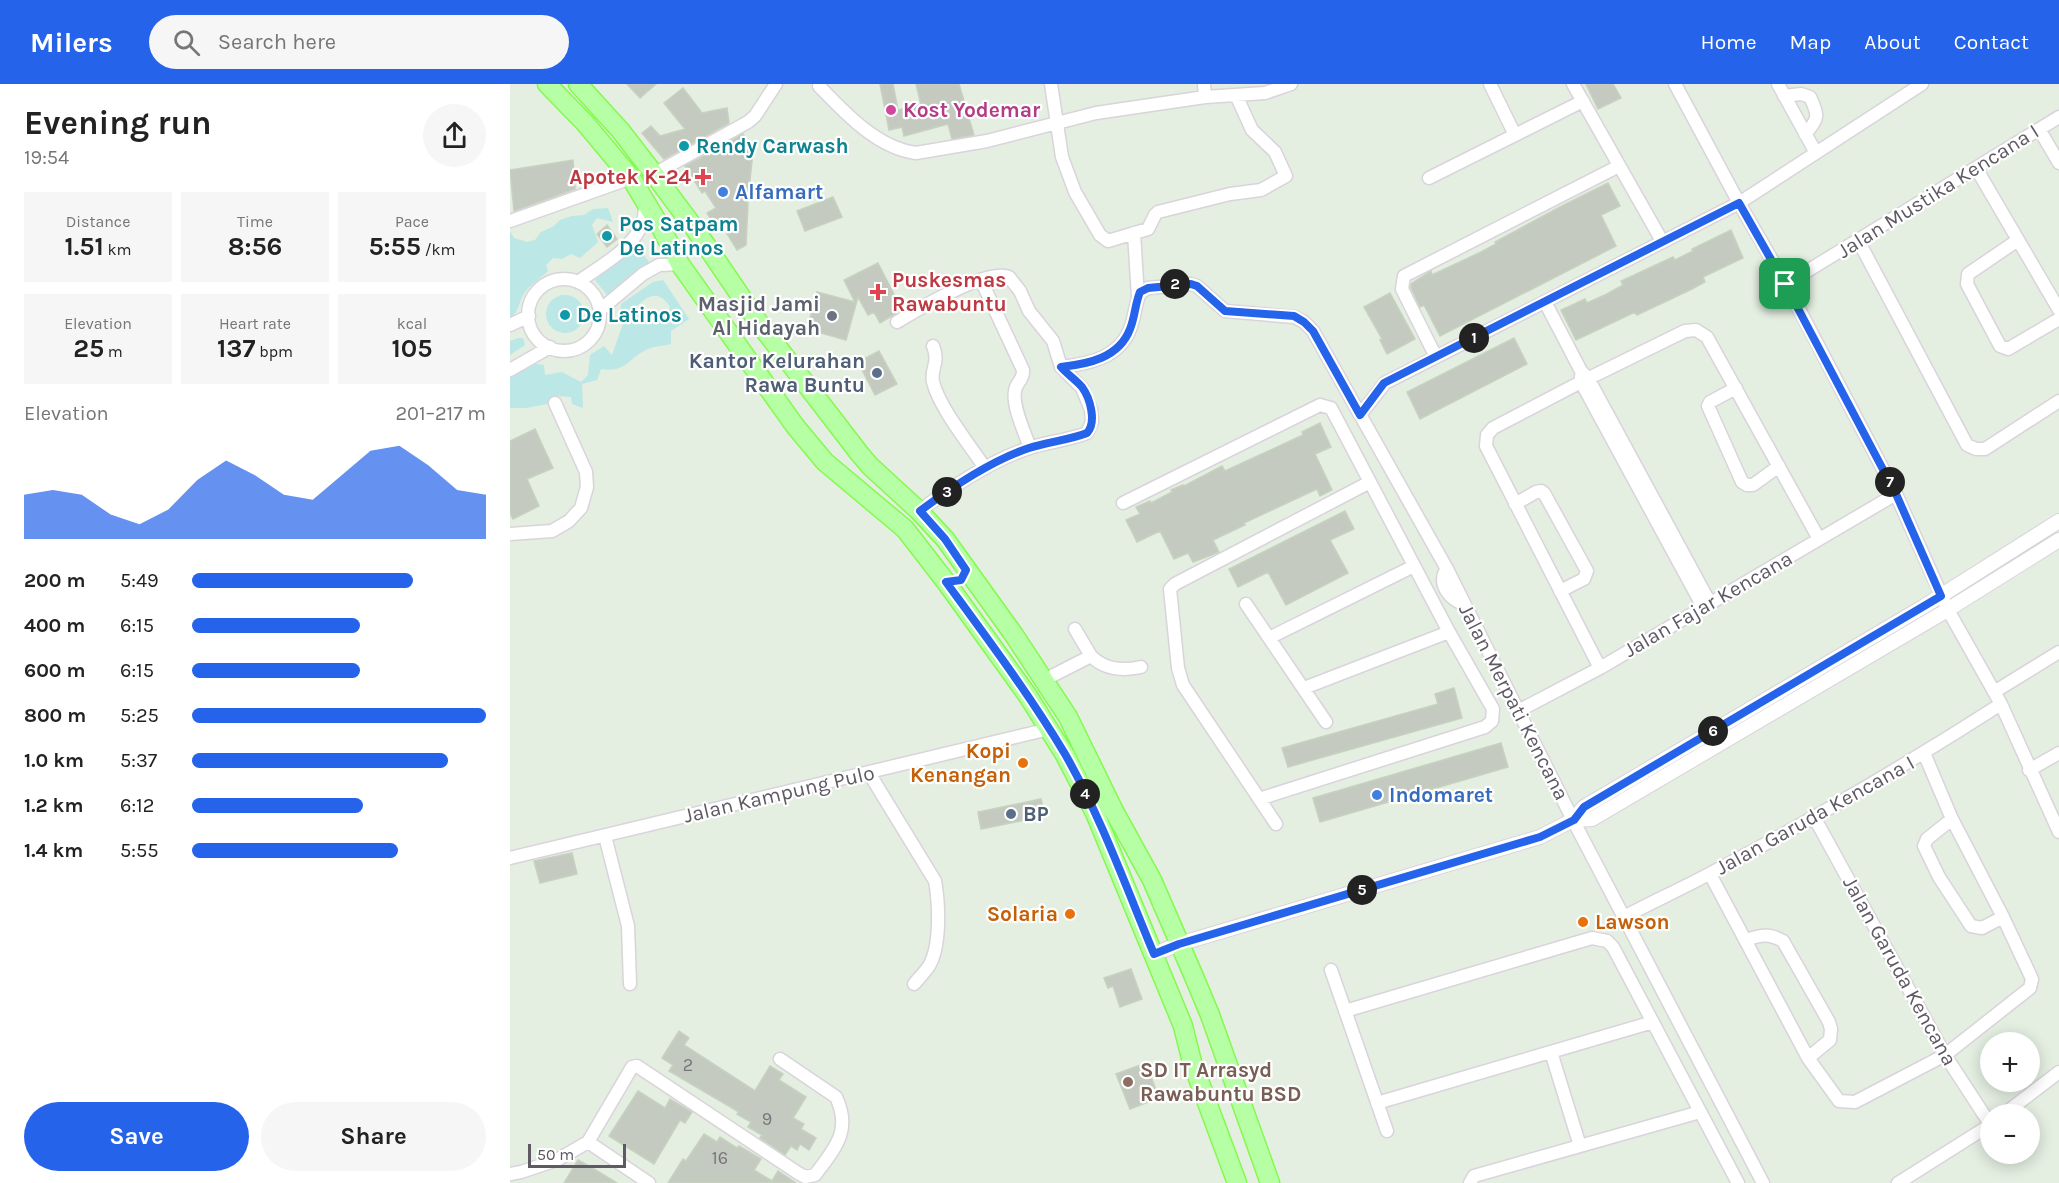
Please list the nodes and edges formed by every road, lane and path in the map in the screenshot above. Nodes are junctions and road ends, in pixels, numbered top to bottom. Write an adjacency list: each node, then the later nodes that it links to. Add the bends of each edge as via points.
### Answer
1 (547, 84): 27 (main road)
2 (578, 84): 26 (main road)
3 (1051, 84): 18 (street)
4 (1204, 84): 15 (street)
5 (1291, 84): 13 (street, via 1265,93)
6 (1490, 84): 21 (street)
7 (1573, 84): 16 (street)
8 (1675, 84): 30 (street)
9 (1778, 84): 14 (street)
10 (1922, 84): 22 (street)
11 (819, 85): 18 (street, via 861,126 904,151 929,152)
12 (772, 86): 26 (street, via 748,122)
13 (1236, 95): 15 (street); 32 (street, via 1252,130 1275,152 1286,176 1262,190 1158,212 1148,229)
14 (1784, 96): 20 (street); 20 (street, via 1801,94 1810,98 1816,110 1815,123)
15 (1205, 98): 18 (street, via 1096,113)
16 (1582, 101): 21 (street); 24 (street)
17 (2059, 117): 19 (street, Jalan Mustika Kencana I)
18 (1056, 124): 32 (street, via 1062,157 1075,192 1100,235 1108,241)
19 (2039, 129): 23 (street); 25 (street, Jalan Mustika Kencana I)
20 (1805, 134): 22 (street)
21 (1515, 135): 28 (street)
22 (1815, 153): 30 (street)
23 (2059, 163)
24 (1619, 166): 35 (street); 50 (street, via 1404,276 1402,289)
25 (1976, 168): 33 (street, Jalan Mustika Kencana I); 34 (street)
26 (654, 174): 65 (main road, via 838,427 870,466)
27 (631, 178): 29 (main road); 31 (street)
28 (1430, 178)
29 (645, 201): 36 (main road); 38 (street, via 644,220 635,235 624,248)
30 (1739, 203): 35 (street); 39 (street)
31 (510, 221)
32 (1134, 233): 40 (street)
33 (1858, 240): 39 (street, Jalan Mustika Kencana I); 55 (street, via 1967,445 1985,449)
34 (2018, 240): 43 (street); 45 (street, via 1968,274 1967,284 2004,349)
35 (1662, 241): 41 (street)
36 (680, 264): 42 (street, via 659,265 643,274); 73 (main road, via 825,462 904,529)
37 (981, 280): 46 (street, via 926,304); 51 (street, via 999,275 1010,277 1029,311 1053,341); 58 (street, via 1023,370 1015,401)
38 (578, 282): 42 (street, via 593,293); 44 (street, via 558,280 540,289)
39 (1785, 284): 62 (street)
40 (1138, 297): 51 (street, via 1130,330 1116,348 1091,363); 57 (street, Jalan Merpati Kencana, via 1148,288 1191,284 1225,311 1294,316 1313,331)
41 (1545, 302): 50 (street); 53 (street)
42 (600, 310): 49 (street, via 600,321 590,340 571,350)
43 (2059, 310)
44 (529, 316): 47 (street); 49 (street, via 534,335)
45 (2059, 319)
46 (897, 322)
47 (510, 325)
48 (933, 346): 60 (street, via 938,356 933,376 936,389)
49 (550, 347): 52 (street)
50 (1436, 357): 57 (street, via 1384,383)
51 (1061, 367): 58 (street, via 1082,388 1091,410 1090,429 1081,435)
52 (510, 370)
53 (1583, 377): 54 (street, via 1685,331 1696,330 1707,337); 64 (street, via 1487,435 1486,446); 80 (street)
54 (1737, 387): 59 (street); 59 (street, via 1708,406 1742,482 1753,485)
55 (2059, 401)
56 (555, 404): 67 (street, via 586,472 587,488 581,508 552,531)
57 (1360, 415): 71 (street, Jalan Merpati Kencana)
58 (1030, 447): 60 (street)
59 (1779, 466): 68 (street)
60 (985, 468): 65 (street)
61 (1370, 482): 63 (street, via 1331,408 1320,405); 70 (street); 100 (street, via 1170,589 1183,685)
62 (1896, 494): 68 (street, Jalan Fajar Kencana); 76 (street)
63 (1123, 503)
64 (1515, 504): 75 (street); 75 (street, via 1536,492 1544,493 1587,571 1584,579)
65 (920, 511): 72 (main road)
66 (2059, 521): 76 (street)
67 (510, 534)
68 (1819, 539): 80 (street, Jalan Fajar Kencana)
69 (2059, 540): 81 (street)
70 (1414, 566): 77 (street); 84 (street)
71 (1447, 569): 74 (street, via 1442,577); 79 (street, Jalan Merpati Kencana)
72 (966, 570): 73 (main road, via 961,580); 89 (main road)
73 (946, 582): 95 (main road)
74 (1447, 590): 77 (street); 79 (street, via 1455,602)
75 (1560, 591): 88 (street)
76 (1941, 596): 81 (street); 103 (street, via 1584,807)
77 (1432, 598): 83 (street)
78 (1246, 604): 84 (street)
79 (1464, 604): 93 (street, Jalan Merpati Kencana)
80 (1707, 605): 88 (street, Jalan Fajar Kencana)
81 (1948, 610): 91 (street); 103 (street, via 1592,819)
82 (1075, 629): 86 (street)
83 (1449, 632): 90 (street); 100 (street, via 1493,709 1492,721 1485,727)
84 (1269, 638): 90 (street)
85 (2059, 652): 91 (street)
86 (1091, 656): 87 (street, via 1123,671); 89 (street)
87 (1141, 667)
88 (1600, 668): 93 (street, Jalan Fajar Kencana)
89 (1044, 680): 112 (main road, via 1068,717 1152,880)
90 (1304, 688): 94 (street)
91 (1994, 692): 92 (street)
92 (2001, 704): 96 (street, Jalan Garuda Kencana I); 98 (street)
93 (1518, 711): 103 (street, Jalan Merpati Kencana)
94 (1326, 722)
95 (1048, 729): 99 (street, Jalan Kampung Pulo); 113 (main road, via 1095,813)
96 (1924, 753): 101 (street, Jalan Garuda Kencana I); 102 (street)
97 (2059, 753): 98 (street)
98 (2029, 770): 105 (street)
99 (869, 773): 106 (street, Jalan Kampung Pulo); 116 (street, via 937,891 935,948 930,964)
100 (1259, 799): 104 (street)
101 (1814, 817): 108 (street, Jalan Garuda Kencana I); 121 (street, Jalan Garuda Kencana)
102 (1952, 819): 110 (street); 110 (street, via 1924,846 1939,877 1971,926 1982,928)
103 (1574, 820): 109 (street, Jalan Merpati Kencana); 112 (street, via 1540,837)
104 (1276, 824)
105 (2059, 832)
106 (606, 836): 107 (street, Jalan Kampung Pulo); 115 (street, via 628,926)
107 (510, 858)
108 (1710, 874): 109 (street, Jalan Garuda Kencana I); 111 (street)
109 (1624, 917): 119 (street, Jalan Merpati Kencana)
110 (2003, 917): 121 (street, via 2032,979 2030,988)
111 (1745, 940): 122 (street); 122 (street, via 1765,934 1783,941 1829,1022 1830,1040)
112 (1179, 944): 113 (street); 137 (main road, via 1210,1015)
113 (1154, 954): 136 (main road)
114 (1331, 970): 117 (street)
115 (630, 984)
116 (914, 984)
117 (1346, 1011): 118 (street, via 1600,938 1613,947); 126 (street)
118 (1653, 1022): 120 (street); 124 (street)
119 (1694, 1051): 124 (street); 140 (street, Jalan Merpati Kencana)
120 (1551, 1052): 126 (street); 133 (street)
121 (1945, 1055): 122 (street, via 1856,1102 1839,1101); 128 (street, Jalan Garuda Kencana)
122 (1808, 1058)
123 (780, 1059): 132 (street, via 836,1097 840,1104 843,1128 838,1144 811,1177 798,1173 638,1066 632,1067)
124 (1674, 1062): 129 (street)
125 (2059, 1072): 127 (street)
126 (1377, 1103): 131 (street)
127 (2017, 1104)
128 (1980, 1109)
129 (1700, 1112): 133 (street); 139 (street)
130 (1980, 1130): 141 (street, Jalan Garuda Kencana)
131 (1387, 1131)
132 (588, 1142): 134 (street, via 557,1160); 135 (street)
133 (1580, 1146): 138 (street, via 1474,1176)
134 (510, 1174)
135 (649, 1183)
136 (1237, 1183)
137 (1270, 1183)
138 (1470, 1183)
139 (1738, 1183)
140 (1763, 1183)
141 (1898, 1183)

